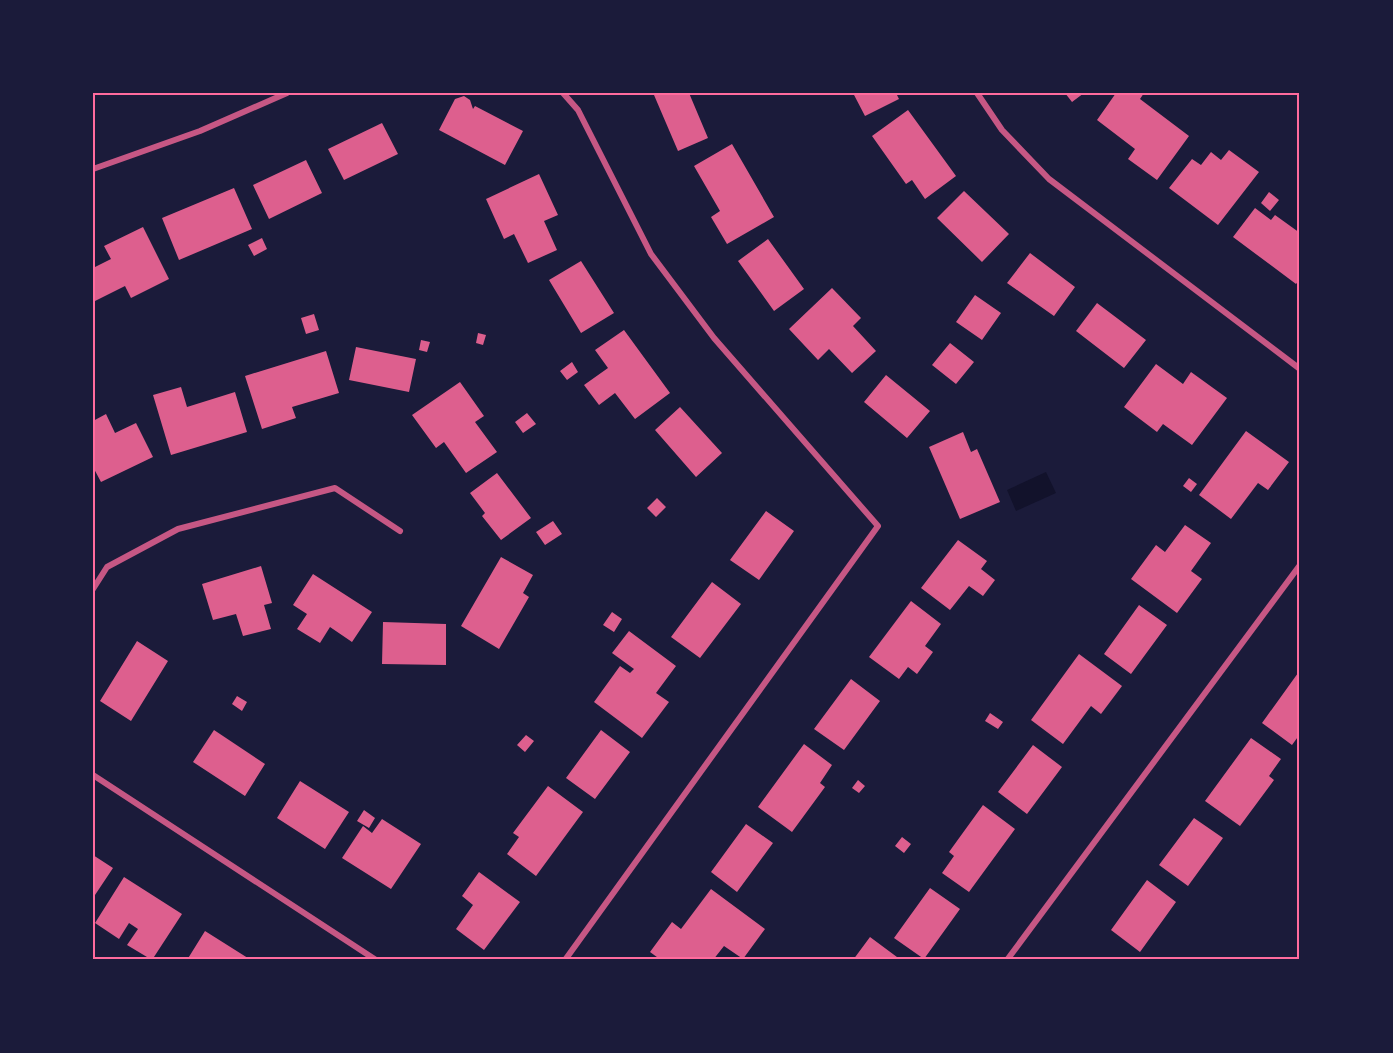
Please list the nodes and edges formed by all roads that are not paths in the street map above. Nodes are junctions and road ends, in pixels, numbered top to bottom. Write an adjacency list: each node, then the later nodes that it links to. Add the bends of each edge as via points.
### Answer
1 (287, 93): 4 (street, via 200,131)
2 (563, 93): 11 (street, via 578,110 651,254 714,339 878,526)
3 (977, 93): 5 (street, via 1002,130 1049,178)
4 (93, 169)
5 (1300, 369)
6 (400, 531): 8 (street, via 335,488 178,529 107,567)
7 (1300, 565): 12 (street)
8 (93, 589)
9 (93, 775): 10 (street)
10 (376, 960)
11 (566, 960)
12 (1007, 960)

